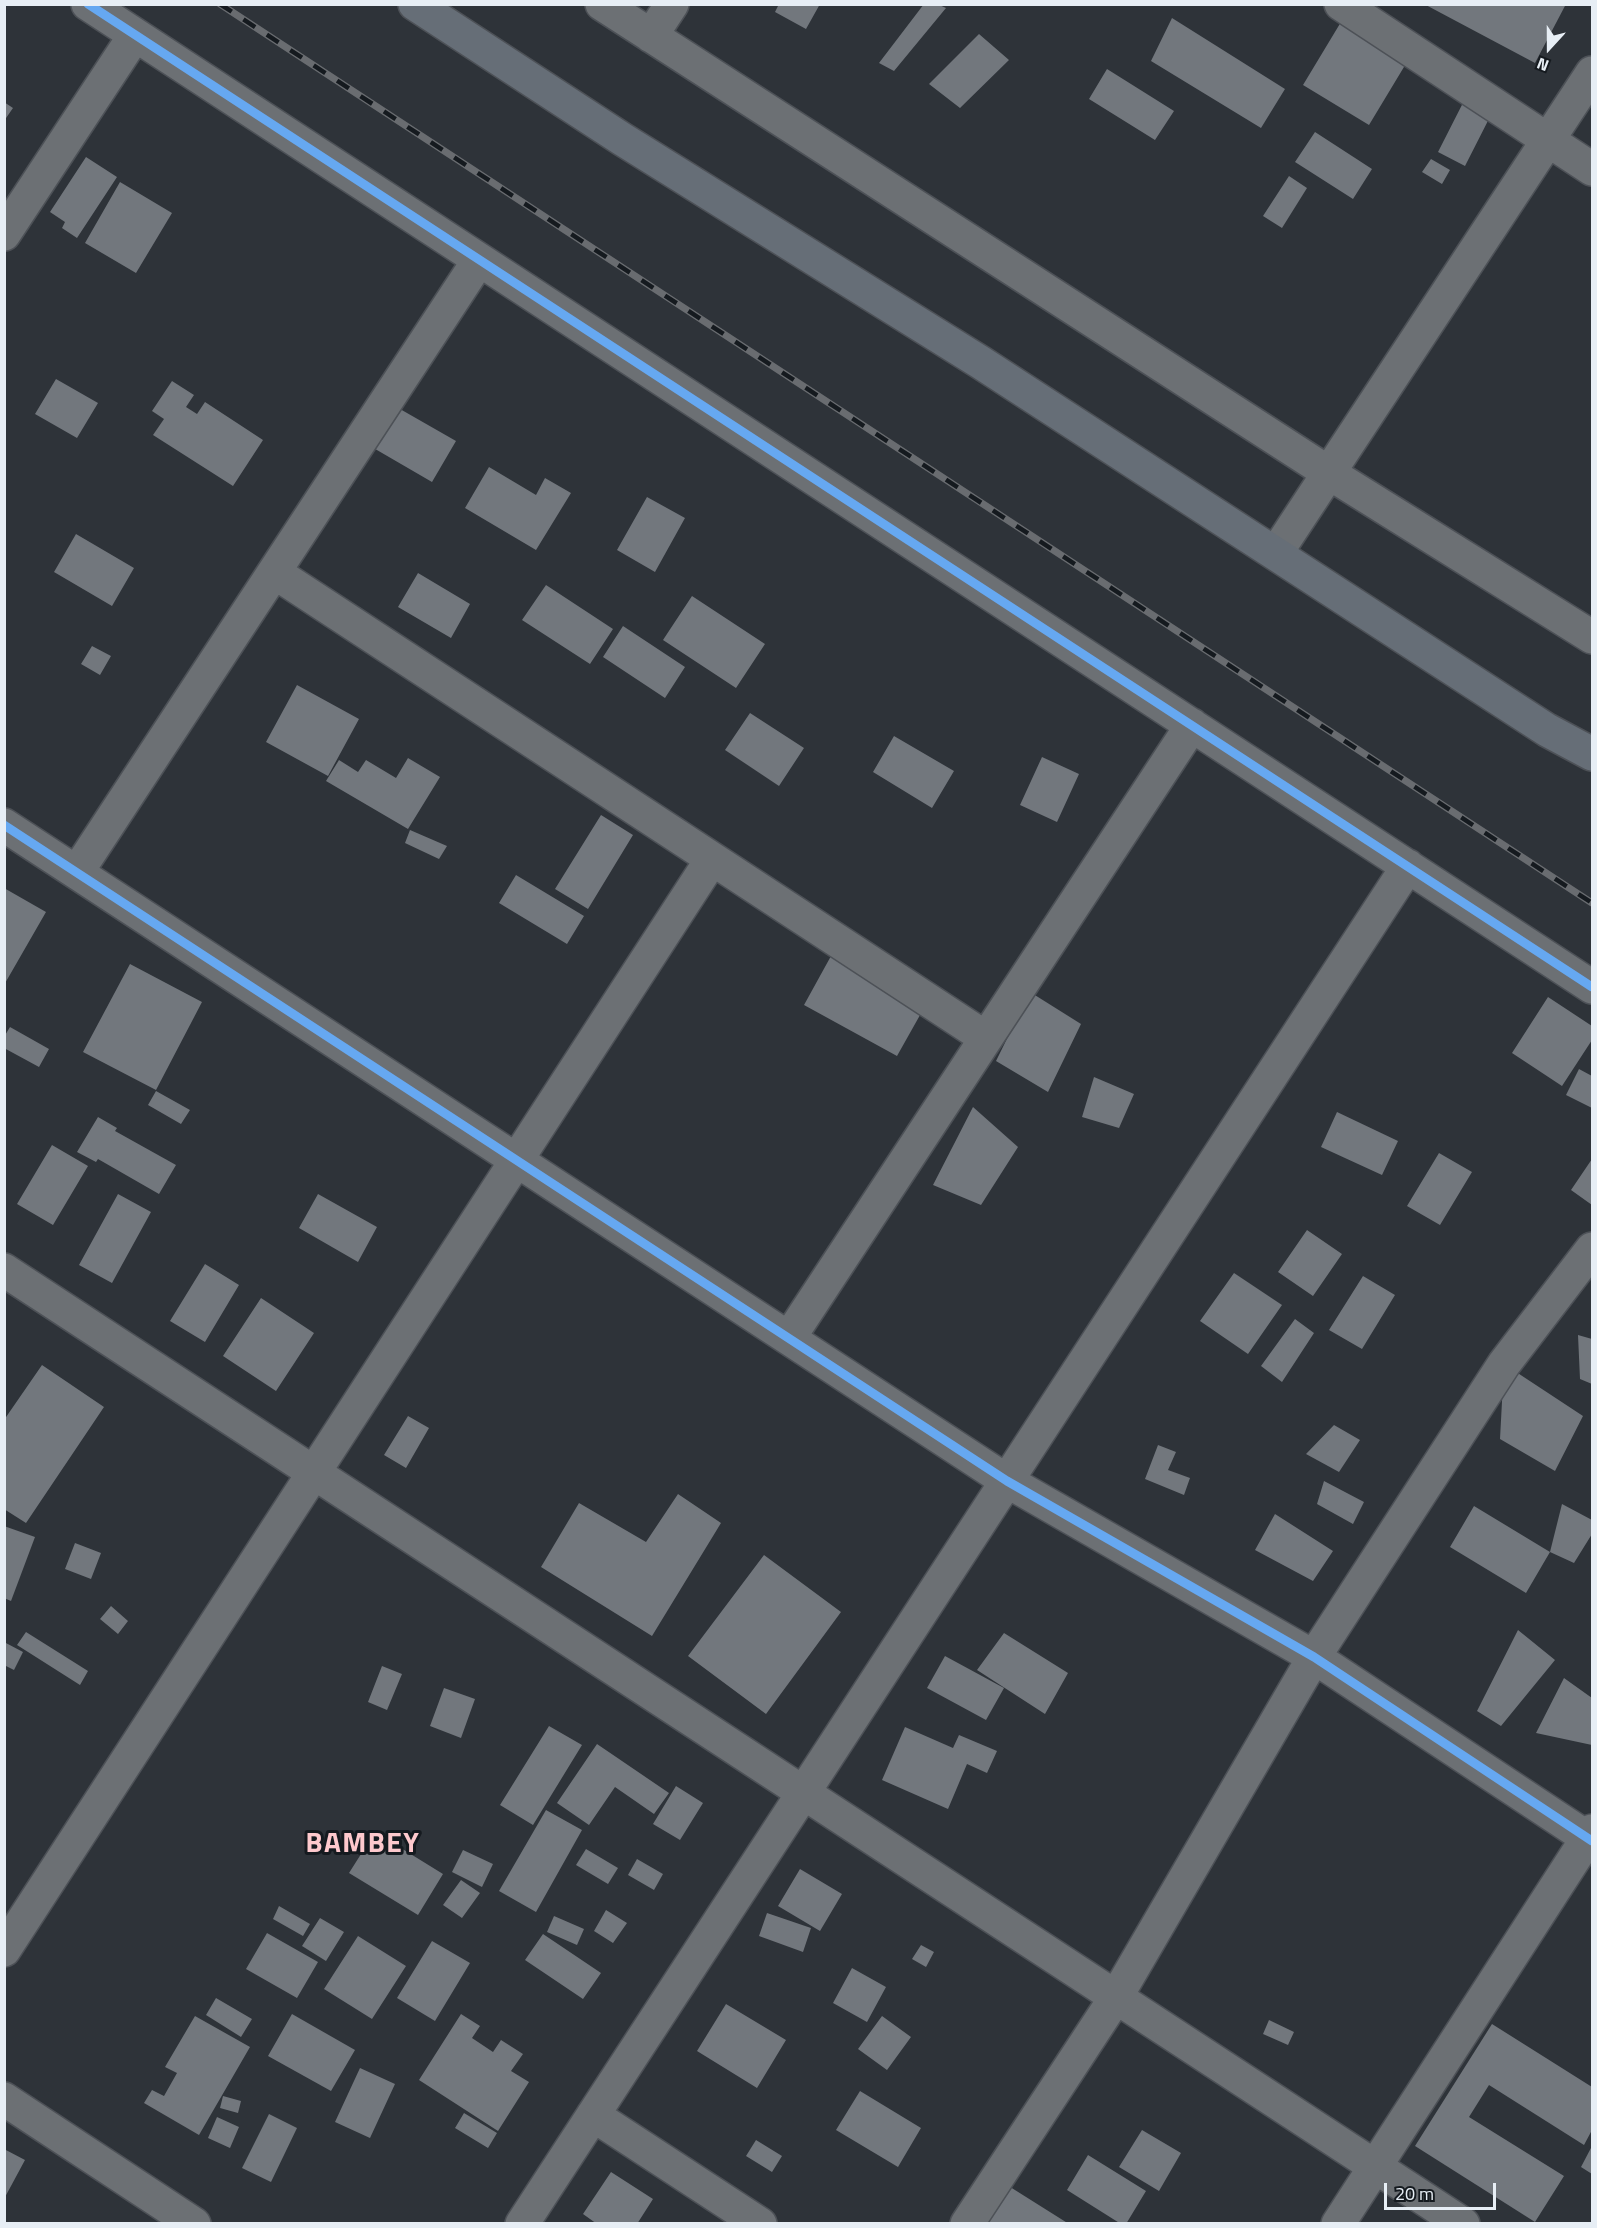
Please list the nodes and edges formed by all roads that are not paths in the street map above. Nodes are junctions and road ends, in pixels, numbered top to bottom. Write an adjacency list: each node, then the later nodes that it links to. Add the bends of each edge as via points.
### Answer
1 (88, 4): 6 (street)
2 (415, 4): 14 (main road)
3 (602, 4): 7 (street)
4 (672, 4): 7 (street)
5 (1341, 4): 9 (street)
6 (135, 35): 11 (street); 12 (street)
7 (651, 36): 13 (street)
8 (1593, 73): 9 (street)
9 (1548, 140): 10 (street); 13 (street)
10 (1593, 169)
11 (4, 234)
12 (479, 260): 15 (street); 17 (street)
13 (1329, 473): 14 (street); 16 (street)
14 (1276, 553): 18 (main road, via 1547,729)
15 (274, 572): 20 (street); 22 (street)
16 (1593, 637)
17 (1192, 725): 21 (street); 24 (street)
18 (1593, 754)
19 (4, 825): 22 (street)
20 (712, 859): 24 (street); 25 (street)
21 (1408, 866): 23 (street); 30 (street)
22 (77, 872): 25 (street)
23 (1593, 987)
24 (986, 1038): 28 (street)
25 (517, 1160): 28 (street); 29 (street)
26 (1593, 1249): 31 (street, via 1504,1364)
27 (6, 1274): 29 (street)
28 (789, 1338): 30 (street)
29 (314, 1472): 32 (street); 34 (street)
30 (1007, 1480): 31 (street); 32 (street)
31 (1314, 1658): 33 (street); 35 (street)
32 (804, 1793): 35 (street); 37 (street)
33 (1591, 1836): 38 (street)
34 (4, 1950)
35 (1116, 1997): 38 (street); 42 (street)
36 (4, 2099): 39 (street)
37 (594, 2115): 40 (street); 41 (street)
38 (1375, 2166): 43 (street); 44 (street)
39 (194, 2223)
40 (522, 2223)
41 (760, 2223)
42 (967, 2223)
43 (1338, 2223)
44 (1463, 2223)

